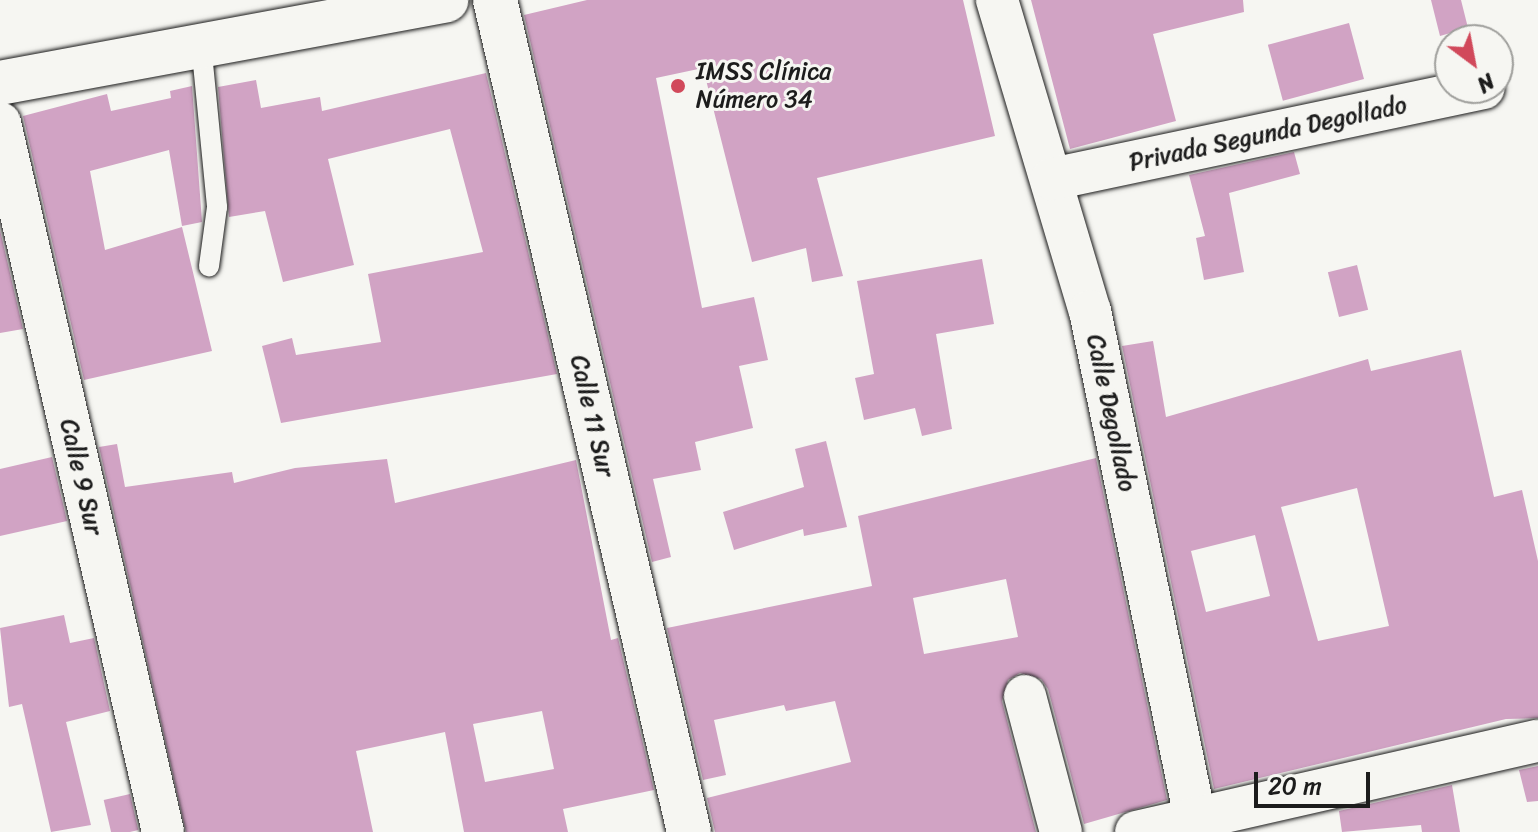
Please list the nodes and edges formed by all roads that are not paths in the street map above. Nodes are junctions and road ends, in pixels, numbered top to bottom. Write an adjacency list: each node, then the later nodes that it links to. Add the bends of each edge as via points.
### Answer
1 (446, 0): 4 (street)
2 (495, 0): 14 (street, Calle 11 Sur)
3 (997, 0): 8 (street, Calle Degollado)
4 (201, 43): 5 (street); 9 (lane, via 217,207)
5 (0, 83)
6 (1434, 99): 8 (street, Privada Segunda Degollado)
7 (0, 123): 13 (street, Calle 9 Sur)
8 (1052, 179): 12 (street, Calle Degollado, via 1090,311)
9 (209, 266)
10 (1025, 696): 15 (street)
11 (1538, 741): 12 (street)
12 (1197, 827): 16 (street)
13 (163, 832)
14 (689, 832)
15 (1061, 832)
16 (1136, 832)

